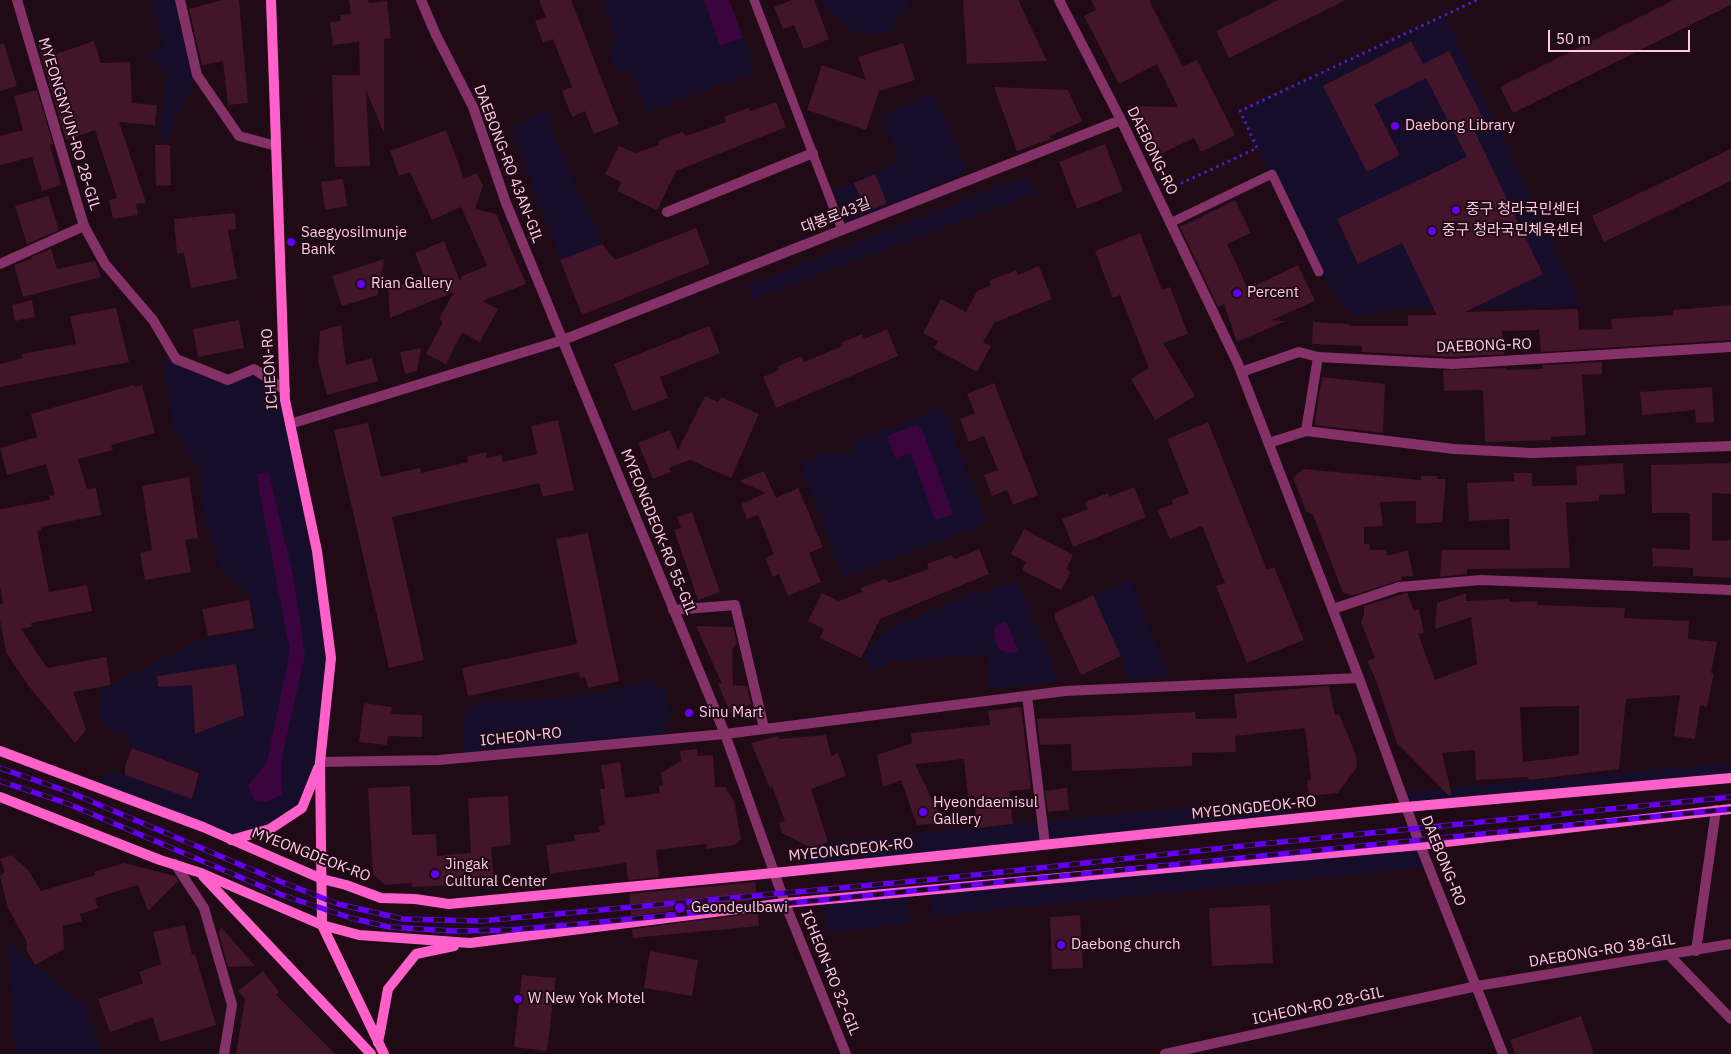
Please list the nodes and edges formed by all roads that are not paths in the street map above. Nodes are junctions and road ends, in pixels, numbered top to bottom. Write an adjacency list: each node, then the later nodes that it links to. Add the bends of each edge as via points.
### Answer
1 (18, 0): 12 (street, MYEONGNYUN-RO 28-GIL)
2 (180, 0): 8 (street, via 197,75 239,136)
3 (270, 0): 8 (main road, ICHEON-RO)
4 (421, 0): 16 (street, DAEBONG-RO 43AN-GIL, via 473,108 506,203)
5 (754, 0): 9 (lane)
6 (1059, 0): 7 (street, DAEBONG-RO)
7 (1121, 120): 11 (street, DAEBONG-RO); 13 (street, 대봉로43길)
8 (276, 146): 20 (main road, ICHEON-RO)
9 (812, 154): 10 (street); 13 (lane)
10 (666, 212)
11 (1170, 223): 15 (lane, via 1272,174); 19 (street, DAEBONG-RO)
12 (84, 226): 14 (street, MYEONGNYUN-RO 28-GIL); 20 (street, via 105,264 154,320 176,358 228,380 254,369)
13 (842, 230): 16 (street, 대봉로43길)
14 (0, 264)
15 (1319, 272)
16 (563, 340): 21 (street, 대봉로43길); 27 (street, MYEONGDEOK-RO 55-GIL)
17 (1731, 347): 18 (street, DAEBONG-RO, via 1452,364)
18 (1318, 357): 19 (street, DAEBONG-RO, via 1299,352); 22 (street)
19 (1241, 372): 23 (street, DAEBONG-RO)
20 (285, 390): 21 (main road, ICHEON-RO)
21 (290, 424): 33 (main road, ICHEON-RO, via 317,551 330,658)
22 (1306, 431): 23 (street); 24 (street, via 1454,449 1532,453)
23 (1268, 443): 26 (street, DAEBONG-RO)
24 (1731, 446)
25 (1731, 590): 26 (street, via 1481,580 1400,587)
26 (1333, 609): 28 (street, DAEBONG-RO)
27 (673, 610): 30 (street, via 735,605); 31 (street, MYEONGDEOK-RO 55-GIL)
28 (1359, 678): 29 (street, via 1070,691); 36 (street, DAEBONG-RO)
29 (1027, 696): 30 (street); 40 (street)
30 (764, 728): 31 (street)
31 (725, 734): 33 (street, ICHEON-RO, via 439,760); 44 (street, MYEONGDEOK-RO 55-GIL)
32 (0, 751): 39 (main road, MYEONGDEOK-RO)
33 (320, 762): 39 (main road, via 302,808 270,829); 45 (main road, ICHEON-RO)
34 (1731, 778): 36 (main road, MYEONGDEOK-RO)
35 (0, 797): 42 (main road)
36 (1406, 807): 40 (main road, MYEONGDEOK-RO); 41 (street, DAEBONG-RO)
37 (1731, 809): 38 (main road)
38 (1716, 810): 41 (main road); 50 (street)
39 (231, 840): 45 (main road, MYEONGDEOK-RO)
40 (1046, 844): 44 (main road, MYEONGDEOK-RO)
41 (1420, 845): 46 (main road); 52 (street, DAEBONG-RO)
42 (175, 864): 43 (main road); 55 (street, via 204,908 232,1005)
43 (201, 873): 47 (main road); 56 (main road)
44 (774, 873): 45 (main road, MYEONGDEOK-RO, via 449,904 381,898); 46 (street, MYEONGDEOK-RO 55-GIL)
45 (322, 879): 47 (main road, ICHEON-RO)
46 (785, 903): 48 (main road); 58 (street, ICHEON-RO 32-GIL)
47 (322, 925): 48 (main road, via 359,935); 54 (main road, ICHEON-RO)
48 (470, 942): 54 (main road, via 416,954 388,989)
49 (1731, 944): 50 (street, DAEBONG-RO 38-GIL)
50 (1696, 951): 51 (street, DAEBONG-RO 38-GIL)
51 (1668, 954): 52 (street, DAEBONG-RO 38-GIL); 53 (street)
52 (1477, 986): 59 (street, ICHEON-RO 28-GIL); 60 (street, DAEBONG-RO)
53 (1731, 1019)
54 (378, 1043): 57 (main road, ICHEON-RO)
55 (224, 1054)
56 (371, 1054)
57 (384, 1054)
58 (846, 1054)
59 (1165, 1054)
60 (1502, 1054)

